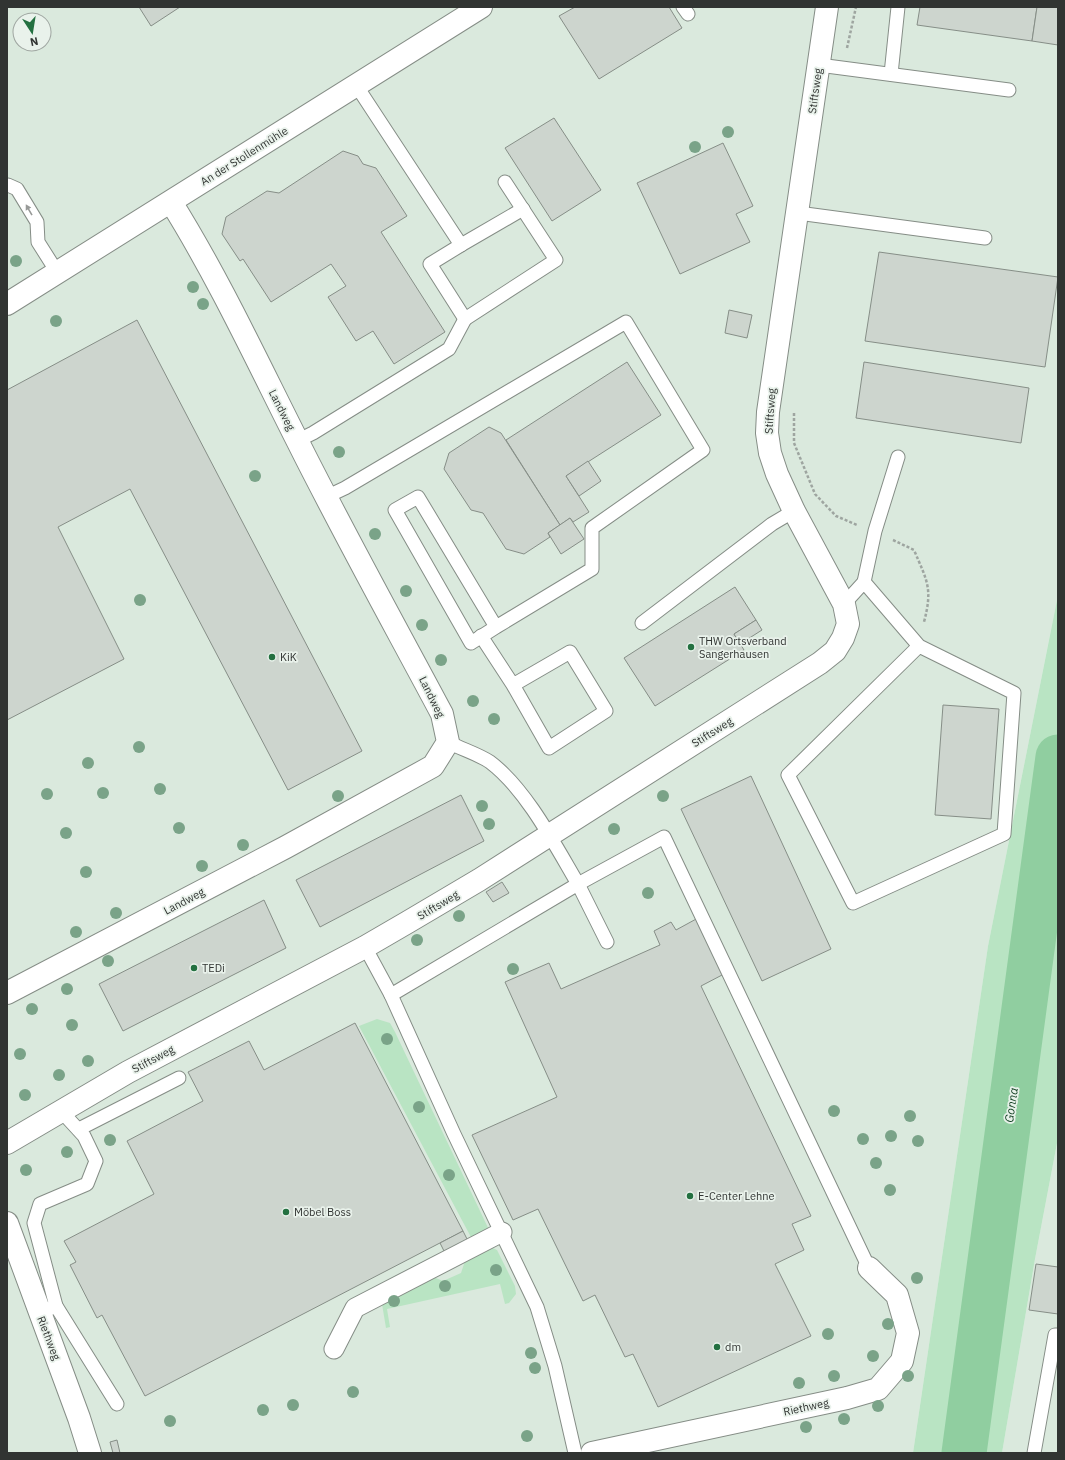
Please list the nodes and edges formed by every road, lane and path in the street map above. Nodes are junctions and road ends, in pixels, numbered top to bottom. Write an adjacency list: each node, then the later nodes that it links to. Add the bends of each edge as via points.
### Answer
1 (481, 7): 8 (street, An der Stollenmühle)
2 (827, 7): 5 (street, Stiftsweg)
3 (856, 7): 6 (path)
4 (898, 7): 7 (lane)
5 (819, 65): 6 (lane); 14 (street, Stiftsweg)
6 (842, 69): 7 (lane)
7 (891, 74): 9 (lane)
8 (356, 86): 12 (street, An der Stollenmühle); 16 (lane)
9 (1009, 90)
10 (505, 182): 13 (lane)
11 (8, 185): 17 (lane, one-way to 11, via 38,242 37,222 18,189)
12 (171, 202): 17 (street, An der Stollenmühle); 21 (street, Landweg, via 236,319)
13 (523, 209): 16 (lane); 19 (lane, via 556,260)
14 (798, 213): 15 (lane); 24 (street, Stiftsweg, via 767,433 777,474)
15 (985, 238)
16 (461, 245): 19 (lane, via 430,264)
17 (57, 272): 18 (street, An der Stollenmühle)
18 (7, 304)
19 (465, 319): 21 (lane, via 449,348)
20 (794, 406): 25 (path, via 794,443 814,494 836,516)
21 (297, 441): 23 (street, Landweg)
22 (898, 456): 25 (lane)
23 (326, 497): 29 (lane, via 626,322 703,450 592,528 592,569); 33 (street, Landweg, via 442,714)
24 (794, 511): 27 (street, Stiftsweg); 28 (lane, via 772,524)
25 (875, 531): 26 (lane); 31 (path, via 914,550 929,586 928,608)
26 (864, 582): 27 (lane); 31 (lane)
27 (844, 604): 34 (street, Stiftsweg, via 848,624 835,651 820,663)
28 (642, 623)
29 (496, 627): 30 (lane); 30 (lane, via 418,497 396,510 470,643)
30 (481, 636): 32 (lane)
31 (918, 646): 31 (lane, via 1014,693 1004,834 853,903 788,775)
32 (513, 685): 32 (lane, via 549,748 606,711 570,652)
33 (448, 742): 34 (lane, via 489,762 511,783); 38 (street, Landweg, via 433,766 286,847)
34 (549, 834): 35 (lane); 37 (street, Stiftsweg, via 479,880)
35 (578, 884): 36 (lane); 39 (lane); 46 (lane, via 664,837)
36 (607, 942)
37 (365, 947): 39 (lane); 41 (street, Stiftsweg, via 146,1062)
38 (7, 993)
39 (391, 995): 45 (lane)
40 (179, 1078): 42 (lane)
41 (62, 1112): 42 (lane); 43 (street, Stiftsweg)
42 (79, 1129): 47 (lane, via 96,1161 87,1184 40,1204 34,1223)
43 (7, 1143)
44 (7, 1224): 47 (street, Riethweg)
45 (502, 1232): 49 (street, via 355,1308); 52 (lane, via 537,1307 547,1336)
46 (869, 1268): 53 (street, Riethweg, via 897,1295 908,1333 902,1361 878,1389 848,1398)
47 (48, 1309): 50 (lane); 51 (street, Riethweg)
48 (1058, 1335): 54 (lane, via 1055,1335)
49 (334, 1349)
50 (117, 1404)
51 (90, 1453)
52 (575, 1453)
53 (592, 1453)
54 (1034, 1453)

